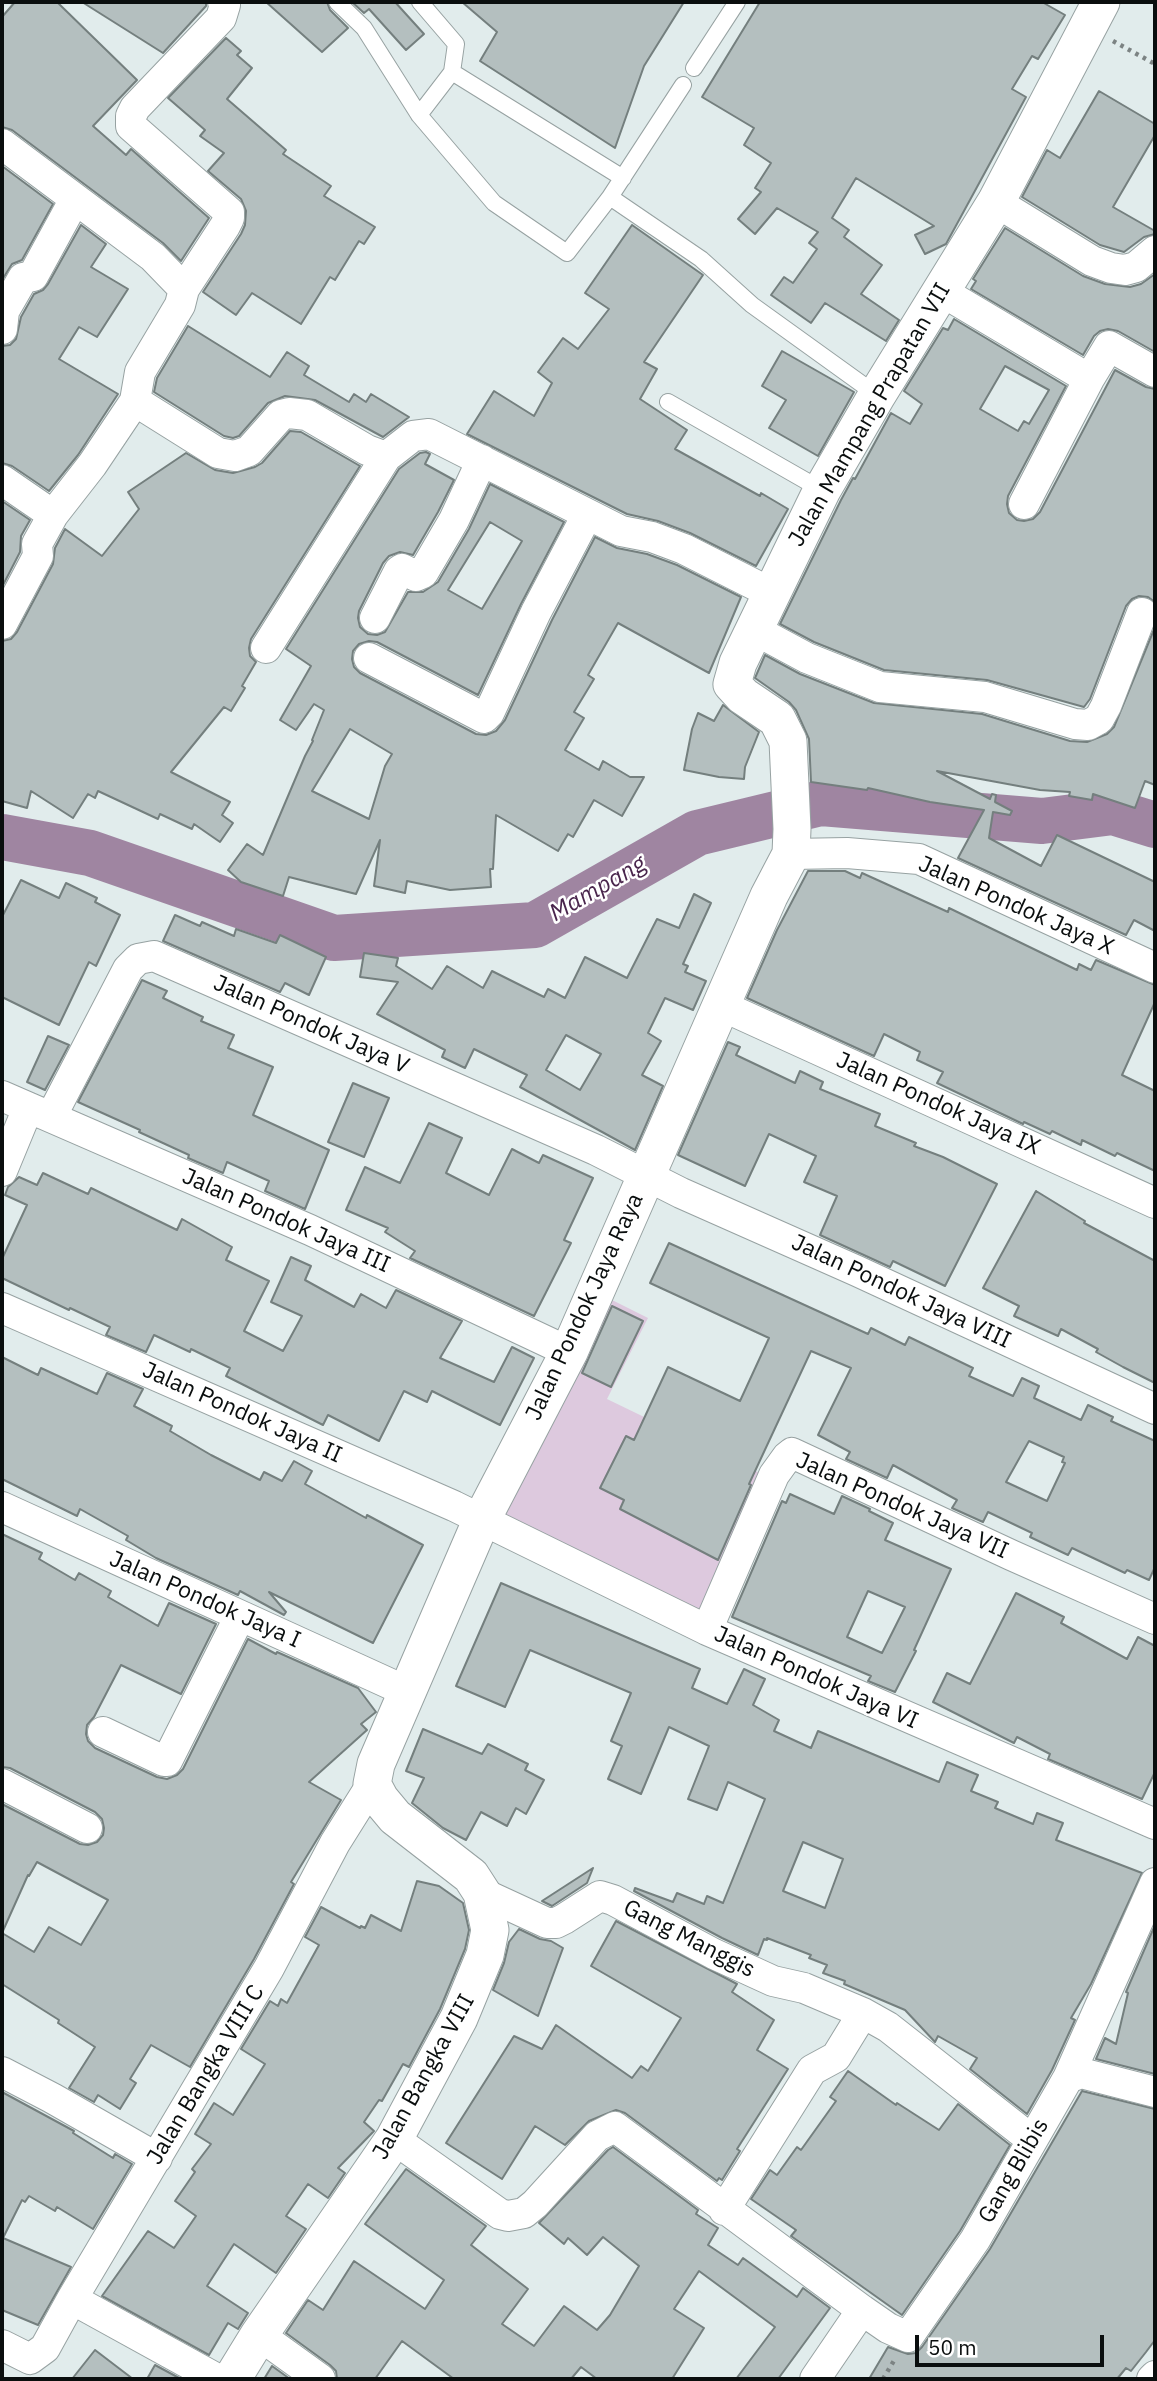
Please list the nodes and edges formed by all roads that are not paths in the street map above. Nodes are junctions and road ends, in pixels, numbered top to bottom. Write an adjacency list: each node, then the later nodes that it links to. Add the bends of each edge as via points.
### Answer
1 (223, 2): 16 (street, via 221,18 131,116 131,126 229,212 225,226)
2 (337, 2): 9 (lane, via 364,28)
3 (420, 2): 7 (lane, via 456,44)
4 (737, 2): 6 (lane)
5 (1094, 14): 14 (street, Jalan Mampang Prapatan VII)
6 (694, 68)
7 (452, 72): 9 (lane); 11 (lane)
8 (683, 85): 11 (lane)
9 (419, 115): 12 (lane, via 495,203 567,253)
10 (2, 144): 13 (street)
11 (623, 178): 12 (lane)
12 (610, 197): 21 (lane, via 701,259 752,305)
13 (75, 199): 16 (street, via 153,257); 18 (street, via 33,276 23,278 4,311)
14 (996, 202): 15 (street, via 1091,261 1111,268 1136,267); 17 (street, Jalan Mampang Prapatan VII)
15 (1155, 251)
16 (184, 289): 22 (street, via 180,305 140,372)
17 (941, 291): 20 (street); 21 (street, Jalan Mampang Prapatan VII)
18 (2, 329)
19 (1155, 372): 20 (street, via 1110,346)
20 (1089, 379): 28 (street)
21 (877, 395): 27 (street, Jalan Mampang Prapatan VII)
22 (135, 401): 24 (street, via 218,453 235,456 249,451 281,415 289,413 307,415); 29 (street)
23 (668, 402): 27 (lane)
24 (386, 457): 25 (street, via 413,436 429,433); 36 (street)
25 (482, 460): 30 (street); 33 (street, via 423,573 416,576 399,570)
26 (2, 480): 29 (street)
27 (821, 489): 31 (street, Jalan Mampang Prapatan VII)
28 (1024, 504)
29 (53, 515): 34 (street, via 37,544 38,556)
30 (587, 515): 31 (street, via 621,531 684,549); 37 (street, via 484,718)
31 (771, 593): 35 (street, Jalan Mampang Prapatan VII)
32 (1142, 612): 35 (street, via 1106,706 1099,719 1088,725 985,697 880,687 807,658)
33 (375, 618)
34 (2, 624)
35 (753, 629): 38 (street, Jalan Mampang Prapatan VII, via 732,684 777,719 788,741)
36 (266, 648)
37 (369, 658)
38 (791, 842): 39 (street, Jalan Pondok Jaya X, via 847,853 919,859); 40 (street, Jalan Pondok Jaya Raya)
39 (1155, 968)
40 (720, 1005): 43 (street, Jalan Pondok Jaya Raya); 44 (street, Jalan Pondok Jaya IX)
41 (27, 1107): 42 (street); 43 (street, Jalan Pondok Jaya V, via 128,969 138,959 153,956); 46 (street, Jalan Pondok Jaya III, via 310,1230)
42 (2, 1171)
43 (647, 1175): 46 (street, Jalan Pondok Jaya Raya); 47 (street, Jalan Pondok Jaya VIII)
44 (1155, 1203)
45 (2, 1308): 49 (street, Jalan Pondok Jaya II)
46 (569, 1352): 49 (street, Jalan Pondok Jaya Raya)
47 (1155, 1409)
48 (2, 1507): 50 (street, Jalan Pondok Jaya I)
49 (481, 1519): 52 (street, Jalan Pondok Jaya VI); 53 (street, Jalan Pondok Jaya Raya)
50 (240, 1616): 53 (street, Jalan Pondok Jaya I); 54 (street, via 167,1761)
51 (1155, 1619): 52 (street, Jalan Pondok Jaya VII, via 792,1453 774,1475)
52 (707, 1630): 57 (street, Jalan Pondok Jaya VI)
53 (408, 1692): 55 (street, Jalan Pondok Jaya Raya, via 384,1742)
54 (103, 1732)
55 (372, 1784): 60 (street, via 396,1817 471,1876); 67 (street, Jalan Bangka VIII C)
56 (3, 1789): 58 (street)
57 (1155, 1825)
58 (87, 1828)
59 (1155, 1883): 63 (street, Gang Blibis)
60 (482, 1892): 61 (street, Gang Manggis, via 547,1923 564,1919 600,1896 613,1900 773,1981 804,1988); 65 (street, Jalan Bangka VIII, via 490,1930 485,1955 458,2018)
61 (863, 2013): 66 (street, Gang Manggis, via 888,2027); 68 (street, via 836,2057 812,2070)
62 (2, 2072): 67 (street)
63 (1068, 2078): 64 (street, via 1081,2073); 66 (street, Gang Blibis)
64 (1155, 2092)
65 (394, 2139): 68 (street, via 508,2216 530,2209 597,2136 615,2127); 71 (street, Jalan Bangka VIII)
66 (1032, 2140): 70 (street, Gang Blibis, via 975,2240 908,2337)
67 (157, 2158): 69 (street, Jalan Bangka VIII C)
68 (724, 2210): 70 (street)
69 (72, 2299): 72 (street, Jalan Bangka VIII C, via 45,2348 30,2359); 73 (street)
70 (862, 2310): 76 (street)
71 (259, 2335): 74 (street, Jalan Bangka VIII); 75 (street)
72 (2, 2345)
73 (216, 2379)
74 (232, 2379)
75 (320, 2379)
76 (816, 2379)

